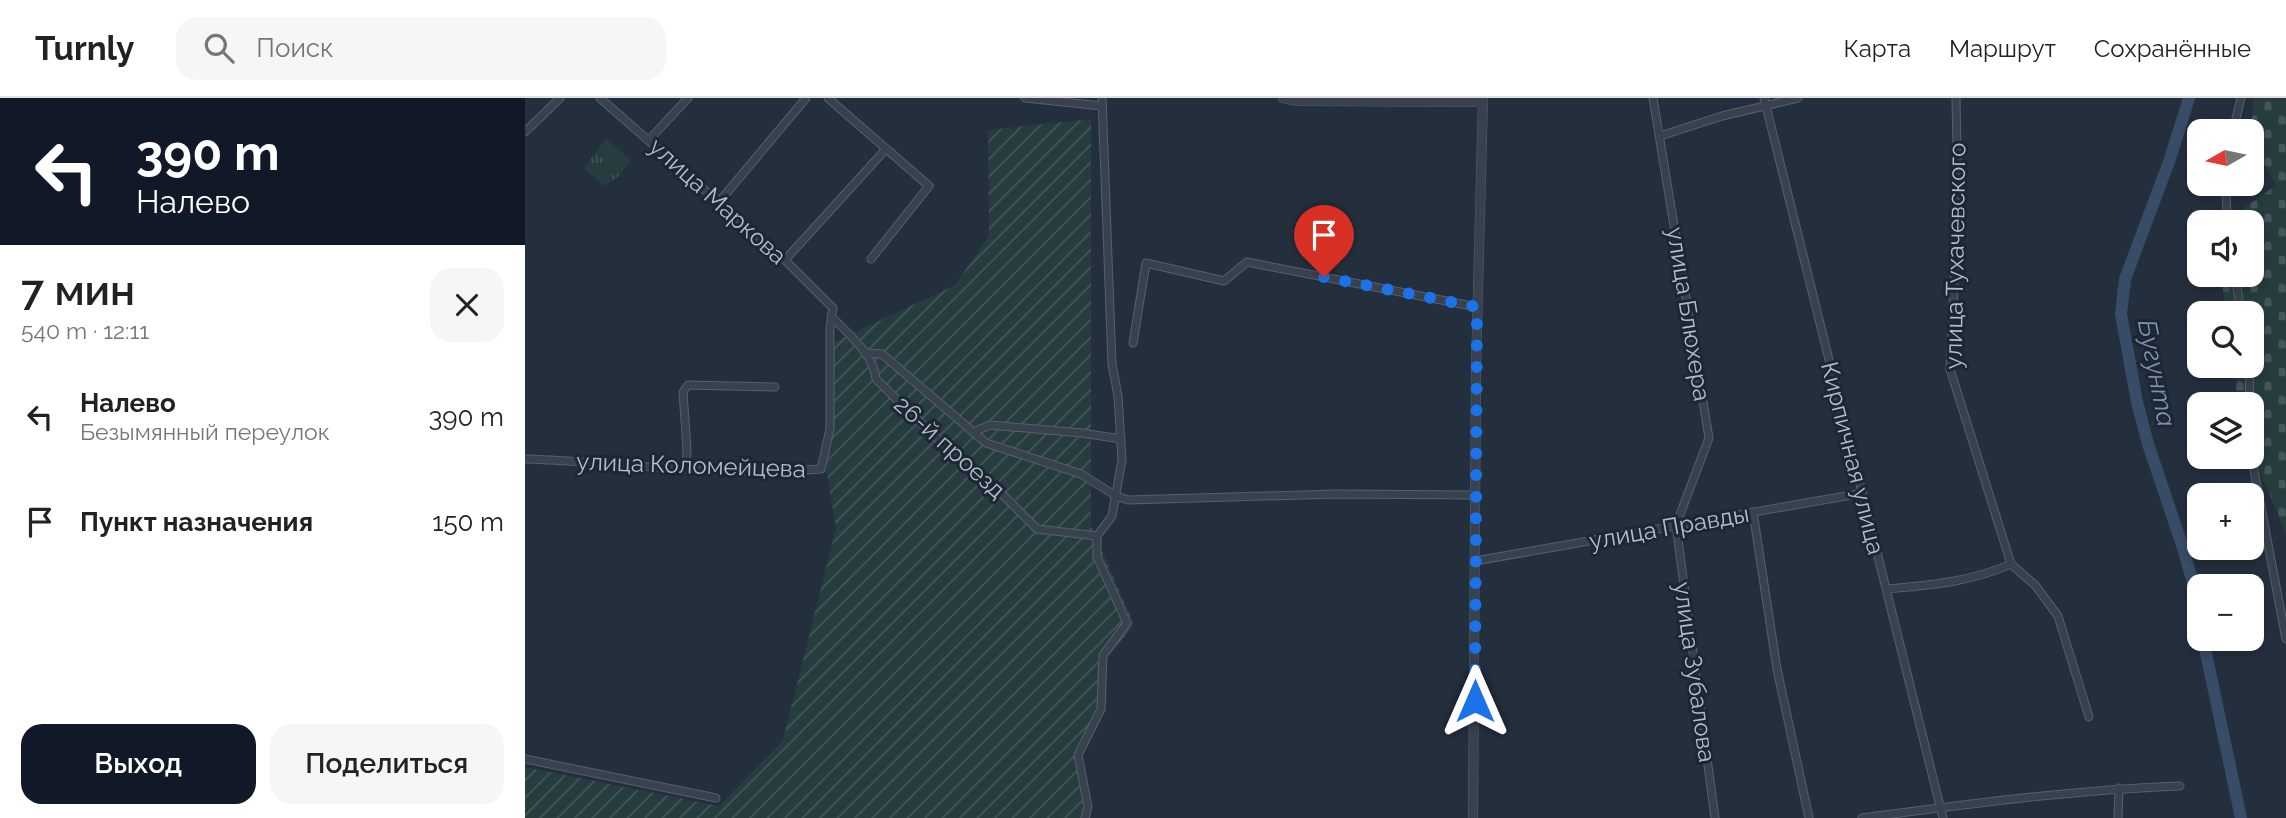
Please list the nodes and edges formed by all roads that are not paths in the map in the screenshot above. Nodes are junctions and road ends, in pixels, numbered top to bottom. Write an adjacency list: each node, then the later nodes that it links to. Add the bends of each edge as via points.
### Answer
1 (560, 98): 16 (street)
2 (600, 98): 18 (street, улица Маркова)
3 (688, 98): 18 (street)
4 (806, 98): 20 (street)
5 (828, 98): 19 (street)
6 (1025, 98): 13 (street)
7 (1283, 98): 12 (street)
8 (1653, 98): 17 (street, улица Блюхера)
9 (1798, 98): 14 (street)
10 (1955, 98): 40 (street, улица Тухачевского, via 1958,203 1950,369)
11 (2241, 98): 15 (street)
12 (1483, 100): 23 (street)
13 (1102, 102): 29 (street, via 1112,364)
14 (1765, 102): 17 (street); 33 (street, Кирпичная улица)
15 (2237, 119)
16 (525, 132)
17 (1660, 136): 37 (street, улица Блюхера, via 1709,438)
18 (649, 140): 20 (street, улица Маркова)
19 (886, 149): 21 (street, via 929,186); 22 (street)
20 (719, 202): 22 (street, улица Маркова)
21 (871, 259)
22 (785, 260): 24 (street, улица Маркова)
23 (1477, 307): 25 (street, via 1247,262 1224,281 1146,263); 34 (street)
24 (832, 312): 26 (street, 26-й проезд); 31 (street, улица Коломейцева, via 829,429 821,469)
25 (1133, 343)
26 (866, 353): 28 (street, via 882,354); 38 (street, 26-й проезд, via 876,379 1037,529)
27 (775, 387): 31 (street, via 684,388)
28 (973, 432): 29 (street, via 990,425); 35 (street, via 986,443 1081,474)
29 (1121, 439): 35 (street)
30 (525, 459): 31 (street, улица Коломейцева)
31 (686, 469)
32 (2254, 469): 42 (street)
33 (1863, 493): 36 (street, улица Правды); 41 (street, Кирпичная улица)
34 (1476, 495): 35 (street, via 1128,500); 39 (street)
35 (1115, 496): 38 (street, via 1112,516)
36 (1753, 512): 37 (street, улица Правды); 52 (street, via 1777,669)
37 (1676, 526): 39 (street, улица Правды); 51 (street, улица Зубалова)
38 (1097, 536): 49 (street, via 1097,557 1127,623 1104,655 1101,709 1078,755 1088,807)
39 (1475, 561): 50 (street)
40 (2011, 564): 41 (street, via 1957,582); 43 (street, via 2035,585 2058,616)
41 (1887, 589): 48 (street, Кирпичная улица)
42 (2286, 639)
43 (2089, 717)
44 (525, 759): 47 (street)
45 (2180, 786): 46 (street)
46 (2119, 788): 48 (street); 55 (street)
47 (716, 798)
48 (1941, 807): 53 (street); 54 (street, Кирпичная улица)
49 (1085, 818)
50 (1473, 818)
51 (1715, 818)
52 (1809, 818)
53 (1862, 818)
54 (1943, 818)
55 (2117, 818)

